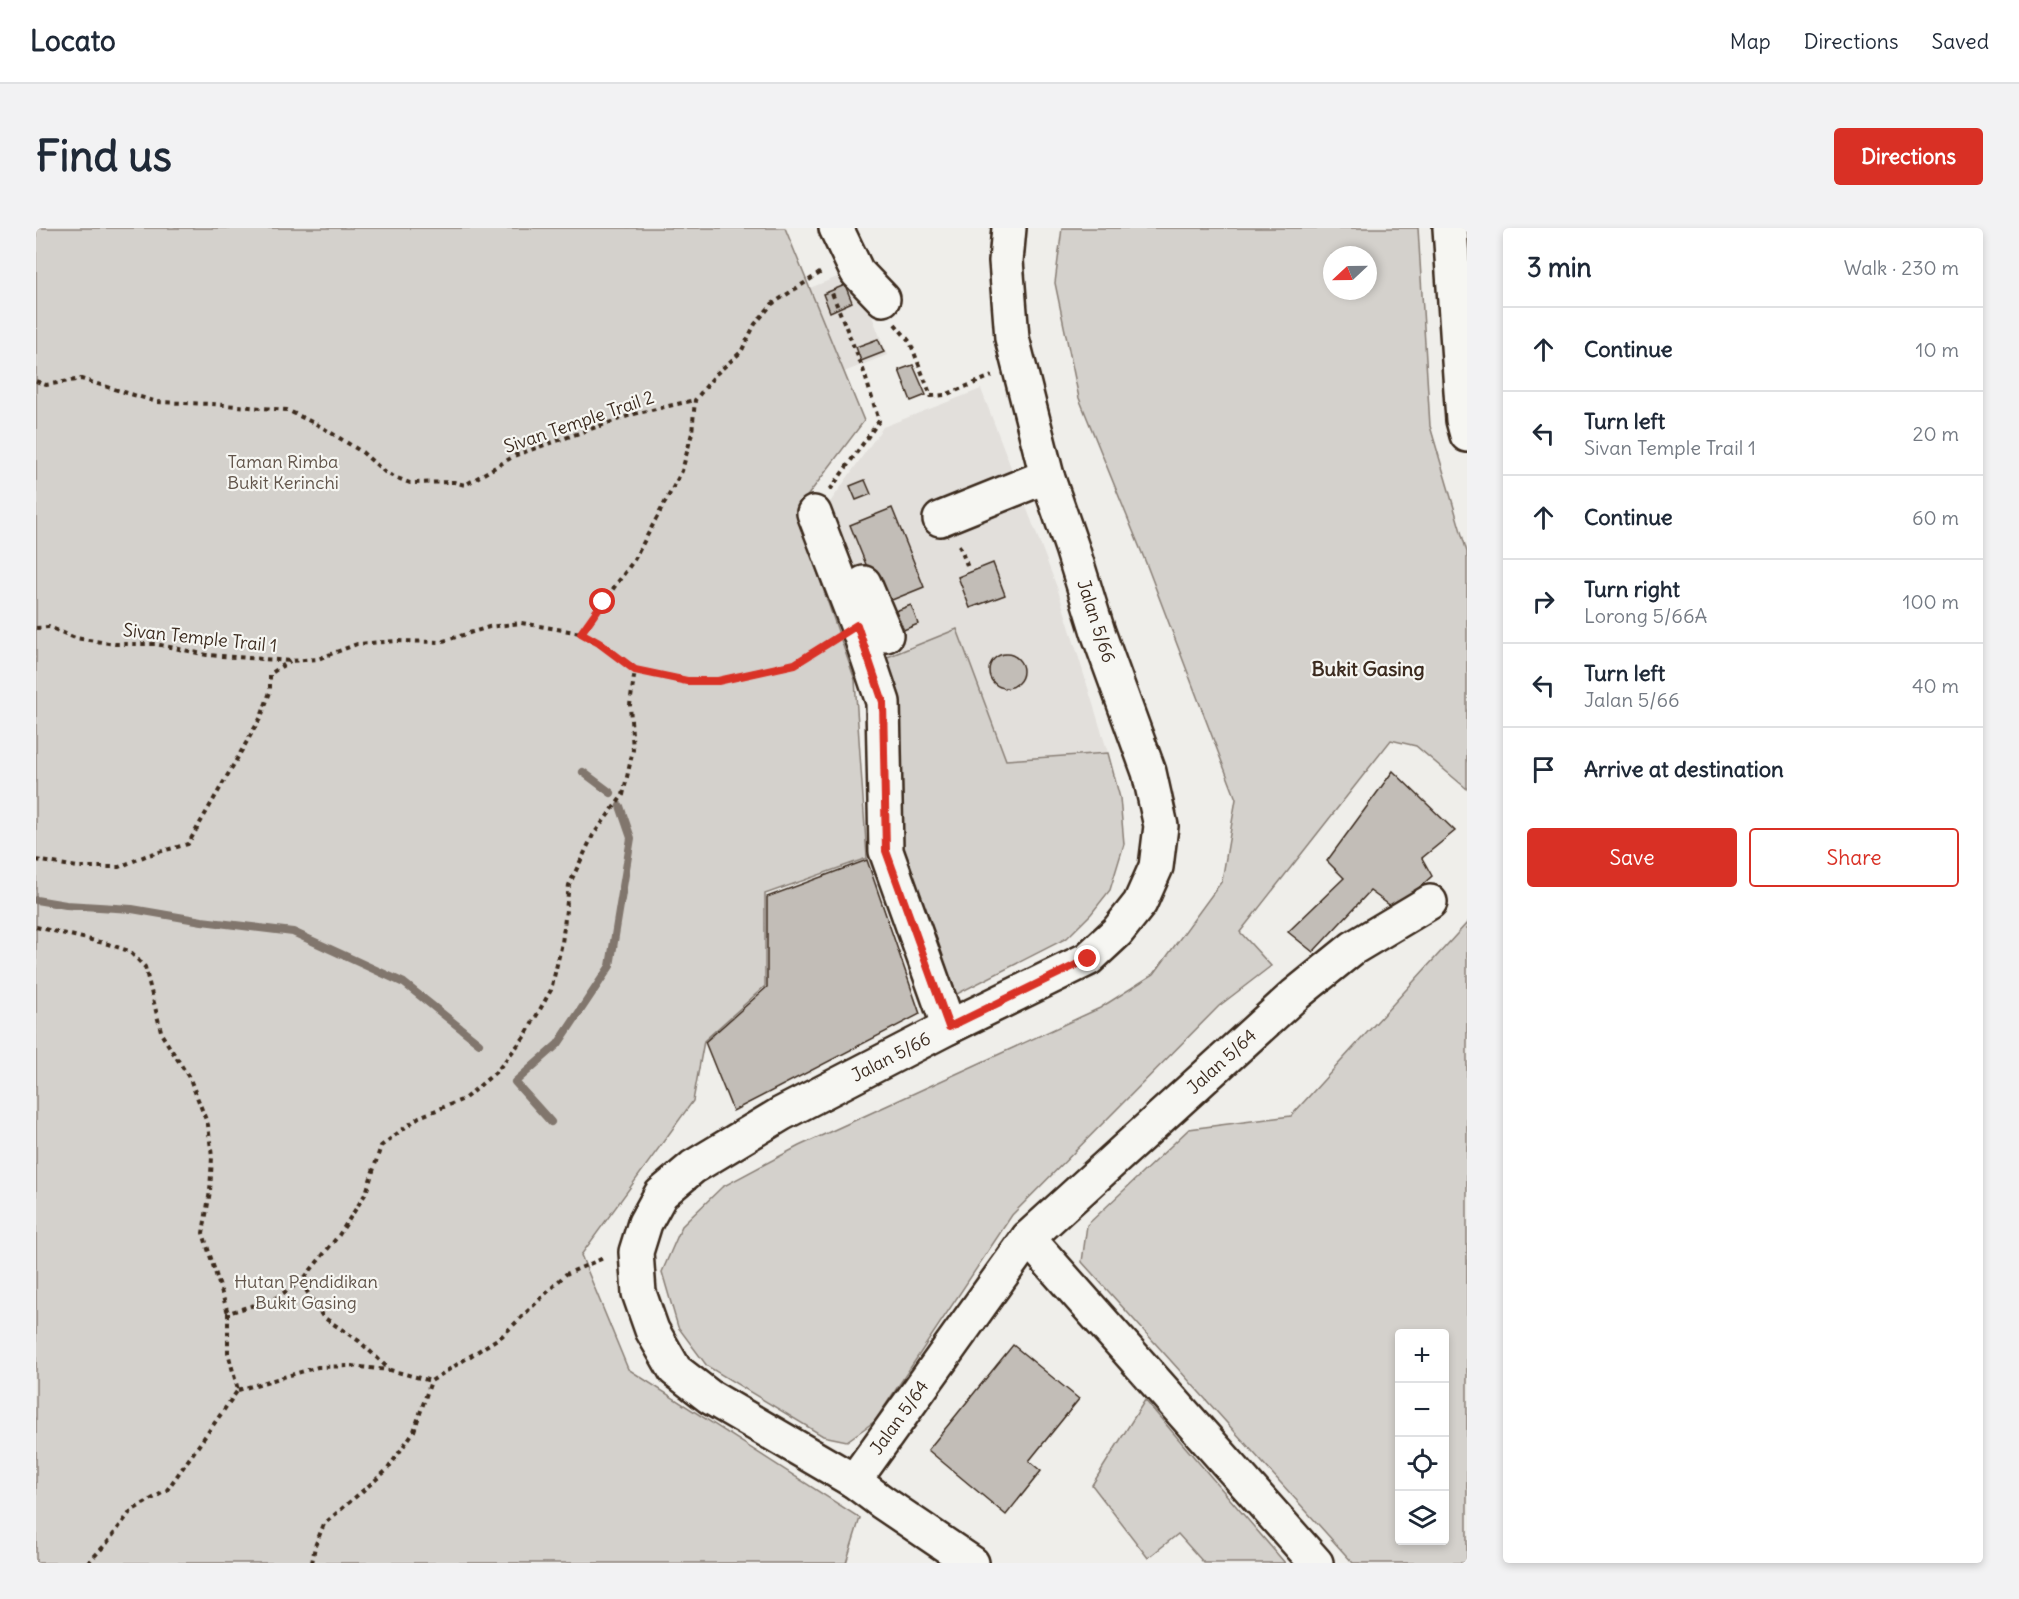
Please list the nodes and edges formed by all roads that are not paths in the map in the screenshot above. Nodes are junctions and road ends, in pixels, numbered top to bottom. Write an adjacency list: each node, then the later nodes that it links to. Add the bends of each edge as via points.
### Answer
1 (836, 228): 4 (street, via 857,272)
2 (1009, 228): 6 (street, Jalan 5/66, via 1006,261 1012,338)
3 (1450, 228): 5 (street, via 1462,420)
4 (883, 299)
5 (1467, 435)
6 (1047, 476): 7 (street); 10 (street, Jalan 5/66, via 1149,772 1161,826 1156,867 1140,903 1088,959)
7 (940, 519)
8 (818, 525): 10 (street, via 872,630 883,702 886,851)
9 (1430, 902): 11 (street, Jalan 5/64, via 1353,948 1295,995)
10 (949, 1027): 12 (street, Jalan 5/66, via 781,1114 693,1167 661,1194 645,1223 636,1252 639,1293 652,1330 675,1370 710,1396)
11 (1028, 1238): 12 (street, Jalan 5/64); 14 (street)
12 (854, 1481): 13 (street, Jalan 5/66)
13 (972, 1563)
14 (1316, 1563)

